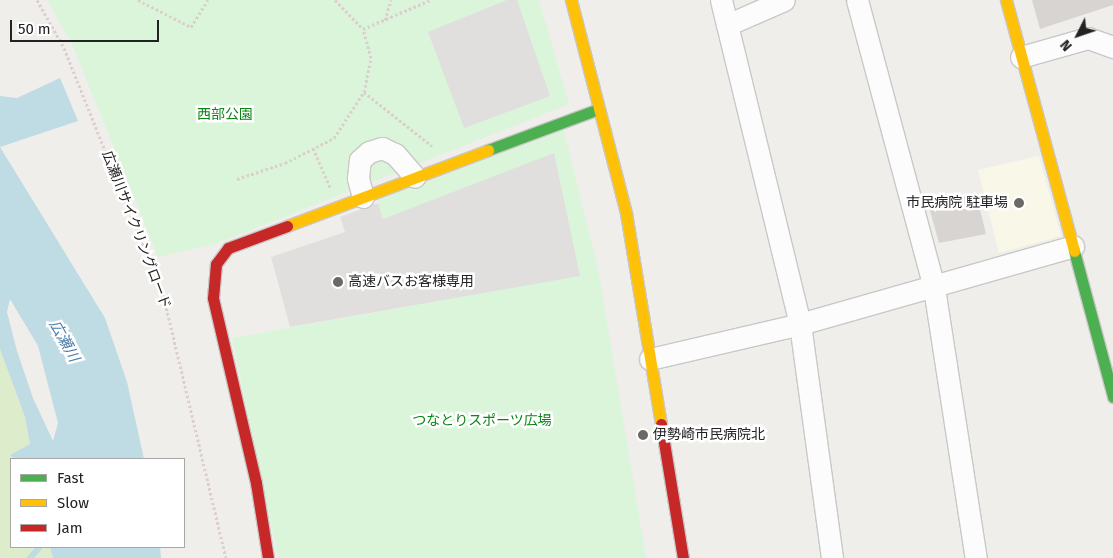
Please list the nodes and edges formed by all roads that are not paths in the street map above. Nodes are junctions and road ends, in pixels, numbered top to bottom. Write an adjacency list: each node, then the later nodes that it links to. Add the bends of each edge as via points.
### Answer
1 (571, 0): 9 (street)
2 (721, 0): 6 (street)
3 (784, 0): 6 (street)
4 (858, 0): 13 (street)
5 (1006, 0): 8 (street)
6 (728, 25): 14 (street)
7 (1113, 47): 8 (street, via 1088,38)
8 (1021, 57): 12 (street)
9 (598, 108): 10 (street); 15 (street, via 626,213)
10 (415, 178): 11 (street); 11 (street, via 395,154 382,148 369,152 360,160 358,178)
11 (363, 197): 17 (street, via 228,248 216,264 213,298 256,483)
12 (1073, 246): 13 (street); 16 (street)
13 (934, 288): 14 (street); 20 (street)
14 (800, 324): 15 (street); 19 (street)
15 (650, 359): 18 (street)
16 (1113, 397)
17 (268, 558)
18 (683, 558)
19 (832, 558)
20 (976, 558)

